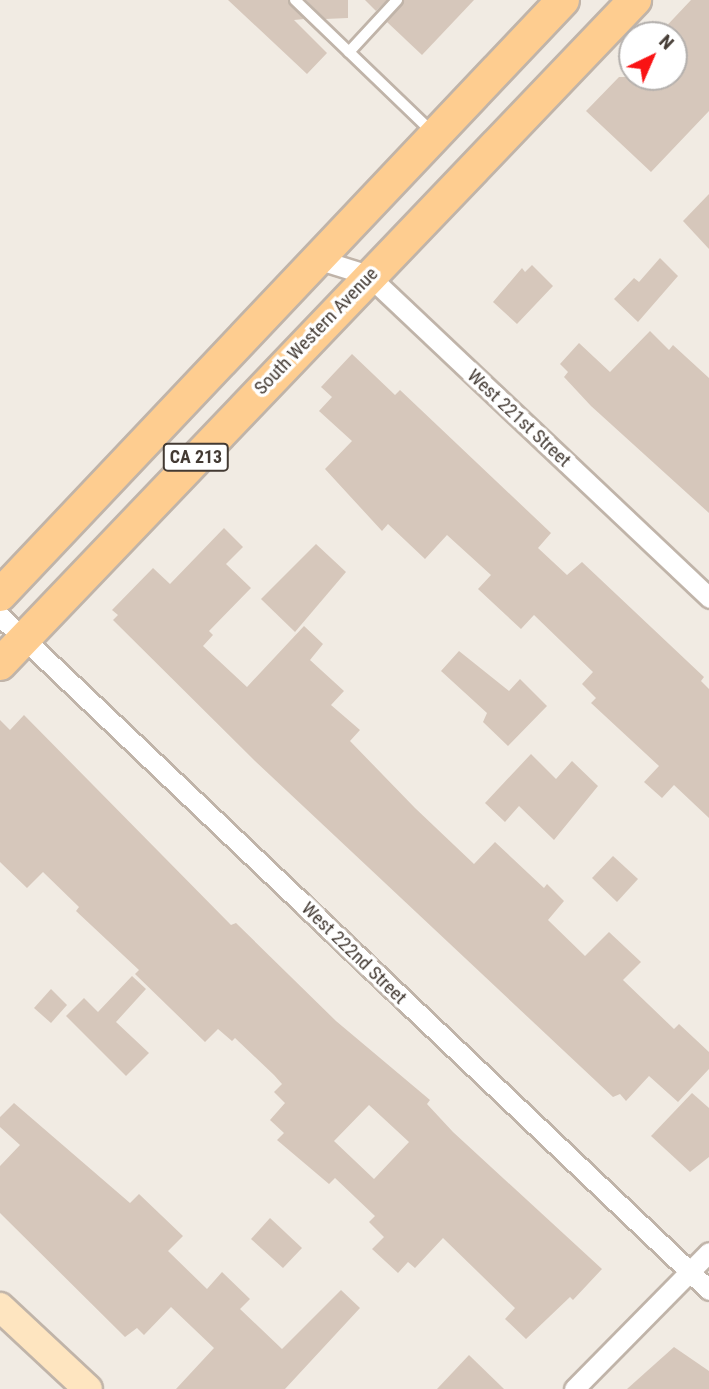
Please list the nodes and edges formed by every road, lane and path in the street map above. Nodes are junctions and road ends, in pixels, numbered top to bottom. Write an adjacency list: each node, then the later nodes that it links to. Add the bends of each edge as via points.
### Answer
1 (295, 0): 5 (lane)
2 (397, 0): 5 (lane)
3 (563, 0): 6 (main road, CA 213)
4 (635, 0): 8 (main road, South Western Avenue / CA 213)
5 (349, 52): 6 (lane)
6 (436, 135): 7 (main road, CA 213)
7 (317, 259): 8 (street, West 221st Street); 9 (main road, CA 213)
8 (368, 275): 10 (street, West 221st Street); 12 (main road, South Western Avenue / CA 213)
9 (0, 595)
10 (709, 598)
11 (0, 616): 12 (street, West 222nd Street)
12 (23, 639): 13 (main road, South Western Avenue / CA 213); 15 (street, West 222nd Street)
13 (0, 664)
14 (709, 1252): 15 (street)
15 (690, 1272): 16 (street, West 222nd Street); 19 (street)
16 (709, 1290)
17 (0, 1307): 18 (main road)
18 (88, 1389)
19 (574, 1389)

